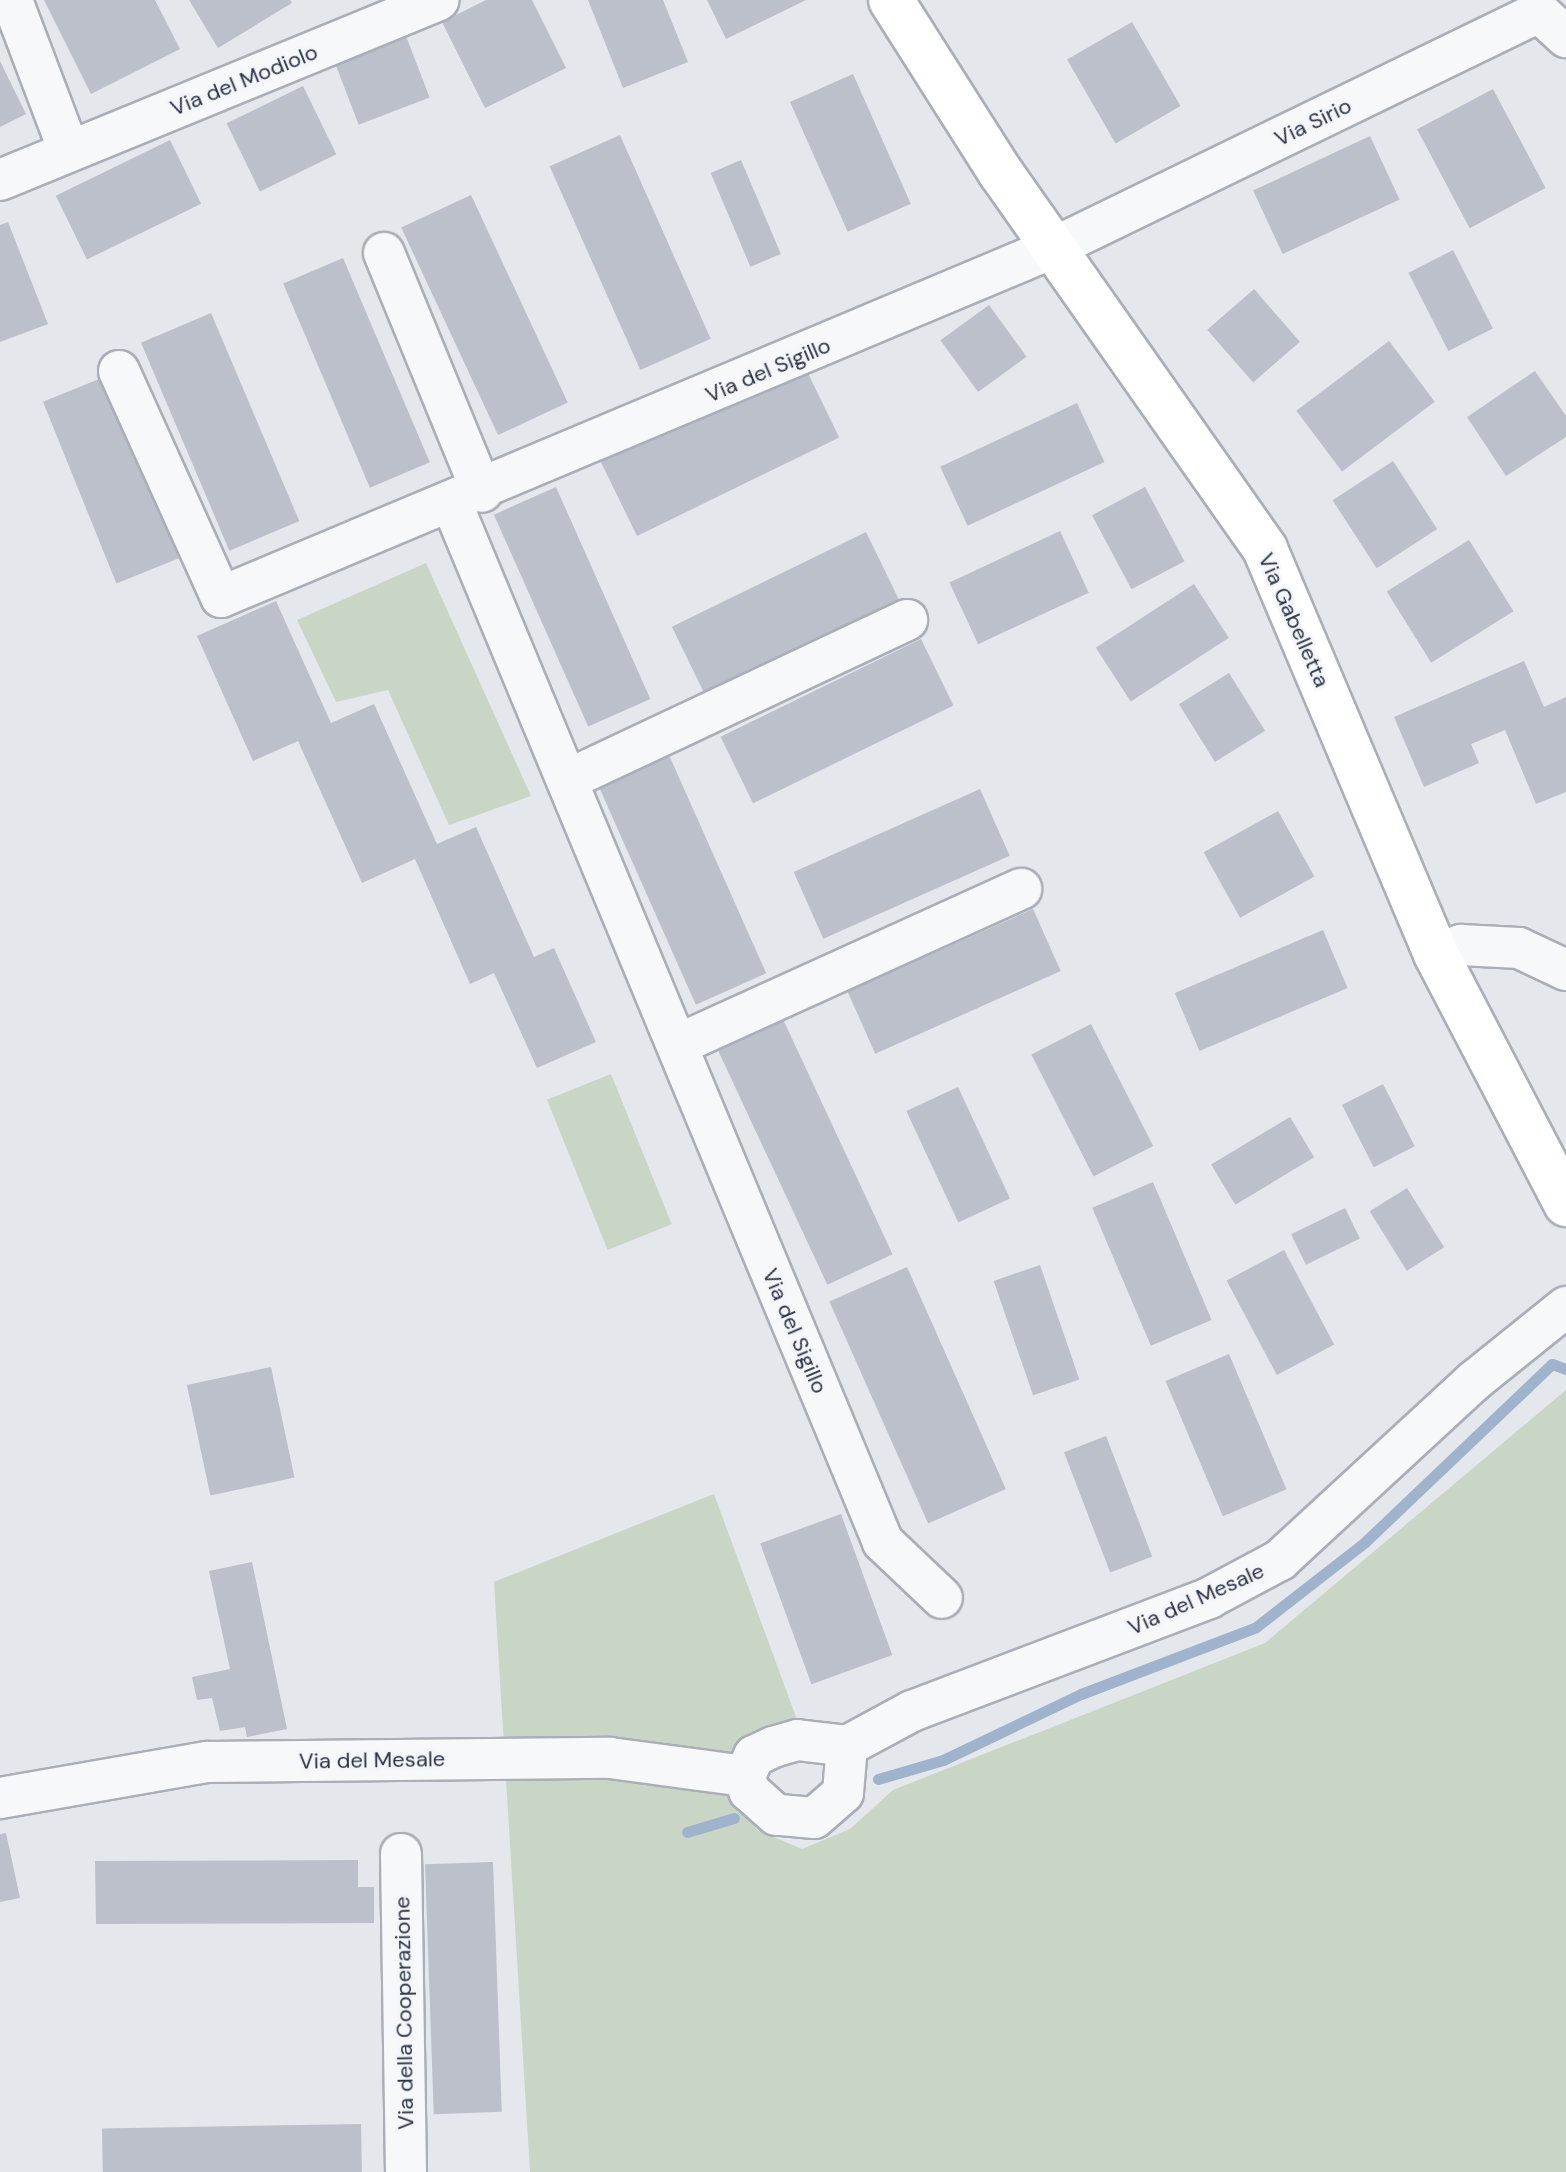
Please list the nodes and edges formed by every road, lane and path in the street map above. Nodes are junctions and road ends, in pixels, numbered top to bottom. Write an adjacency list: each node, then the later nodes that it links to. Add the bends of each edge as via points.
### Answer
1 (891, 0): 7 (street, Via Gabelletta)
2 (13, 3): 5 (street)
3 (424, 3): 5 (street, Via del Modiolo)
4 (1566, 37): 7 (street, Via Sirio, via 1539,12)
5 (69, 151): 6 (street, Via del Modiolo)
6 (0, 180)
7 (1053, 248): 10 (street, Via del Sigillo); 14 (street, Via Gabelletta, via 1265,549)
8 (384, 253): 10 (street, Via del Sigillo)
9 (119, 371): 10 (street, Via del Sigillo, via 221,597)
10 (467, 498): 12 (street, Via del Sigillo)
11 (907, 620): 12 (street)
12 (567, 780): 16 (street, Via del Sigillo)
13 (1021, 889): 16 (street)
14 (1436, 954): 15 (street, via 1461,945 1519,948); 17 (street, Via Gabelletta)
15 (1566, 970)
16 (677, 1045): 19 (street, Via del Sigillo, via 883,1542)
17 (1566, 1204)
18 (1566, 1307): 20 (street, Via del Mesale, via 1474,1381 1280,1560 1209,1598 912,1711)
19 (942, 1598)
20 (847, 1746): 21 (street, via 797,1740 773,1747 754,1756); 21 (street, via 843,1793 814,1818 776,1815 749,1791)
21 (745, 1776): 22 (street, Via del Mesale, via 610,1758 207,1762)
22 (0, 1798)
23 (401, 1854): 24 (street, Via della Cooperazione)
24 (406, 2172)

